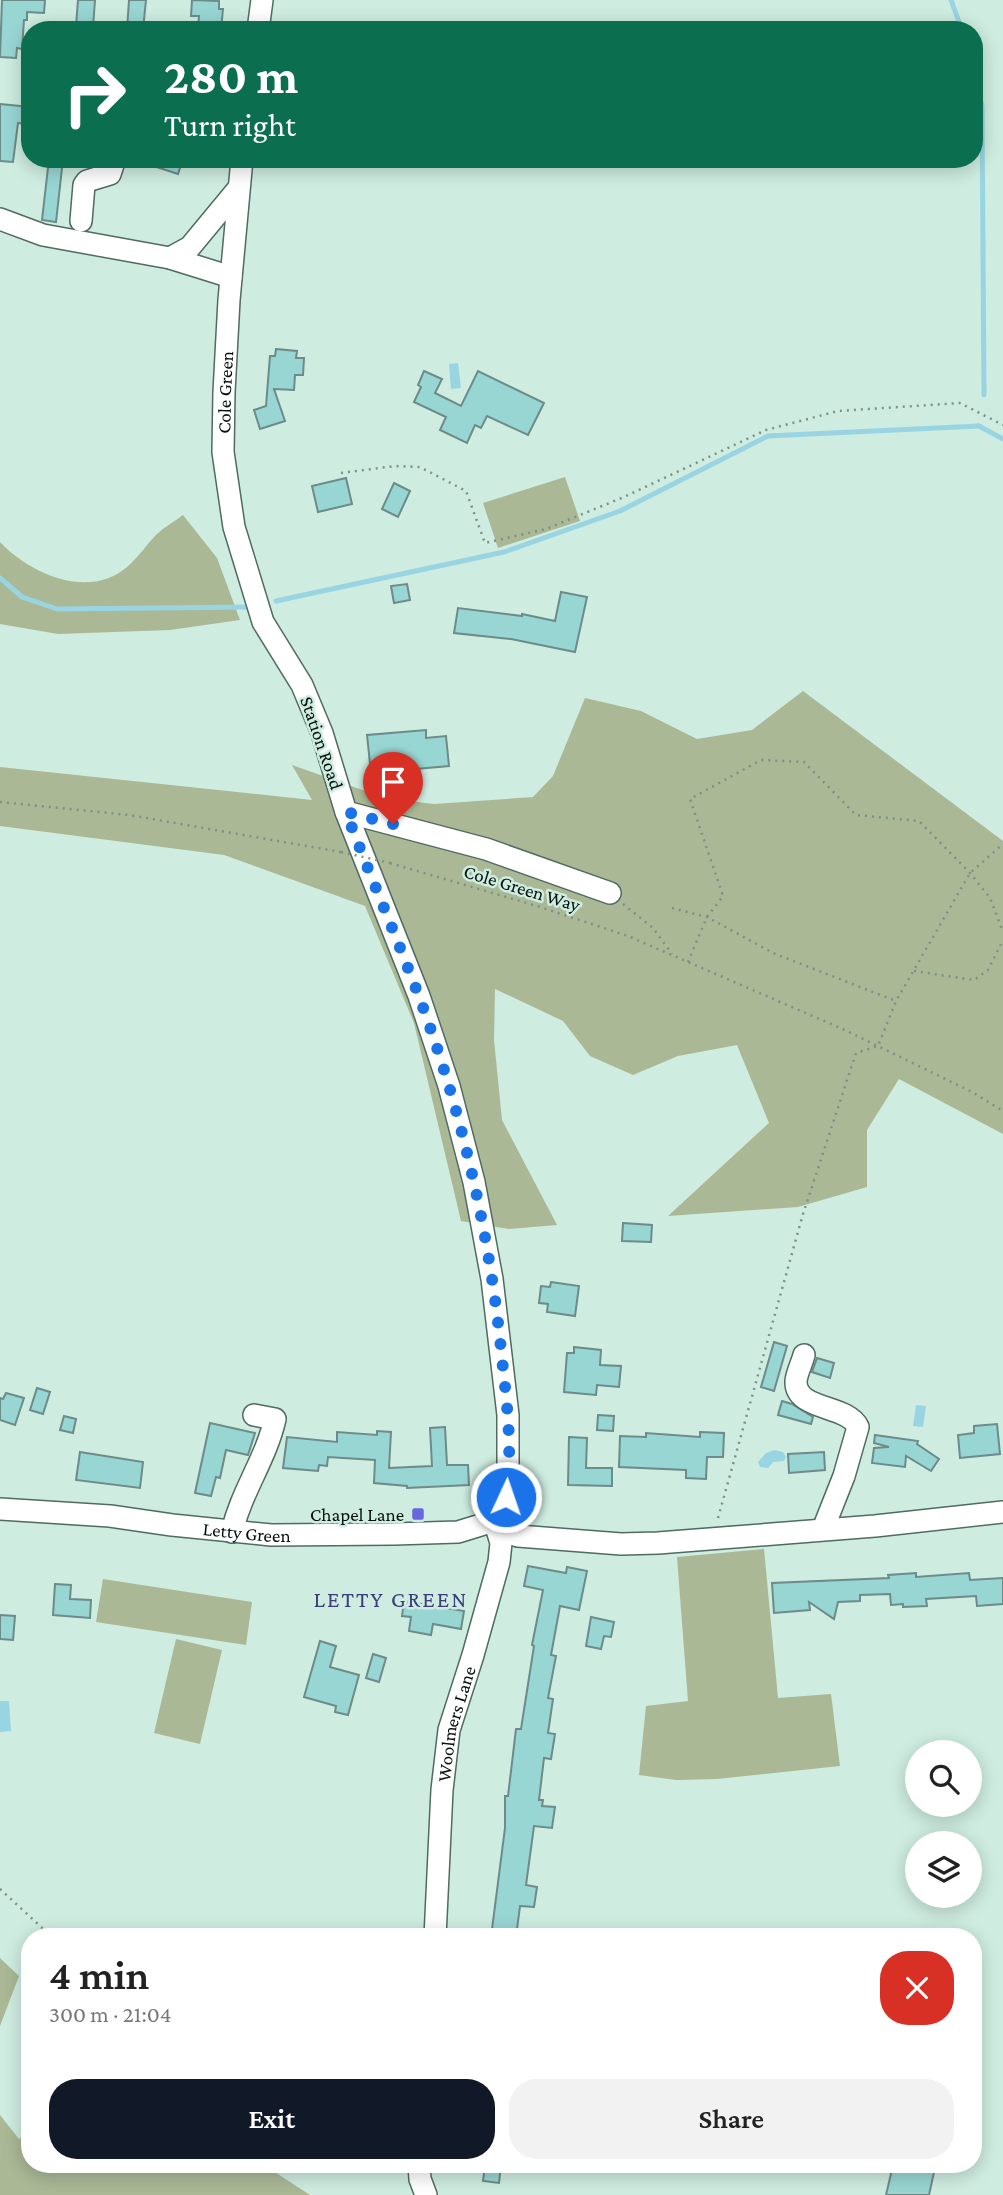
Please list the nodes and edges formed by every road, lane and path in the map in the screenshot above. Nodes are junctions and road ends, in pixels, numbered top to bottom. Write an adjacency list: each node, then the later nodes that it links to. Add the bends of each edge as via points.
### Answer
1 (262, 0): 2 (street)
2 (259, 21)
3 (112, 168): 7 (street, via 110,174 84,185)
4 (241, 168): 5 (street, Cole Green)
5 (238, 188): 8 (street, via 190,247); 9 (street, Cole Green)
6 (0, 219): 8 (street, via 43,235)
7 (81, 221)
8 (170, 258): 9 (street)
9 (231, 277): 12 (street, Cole Green, via 223,452 234,527)
10 (1003, 425): 11 (path, via 960,403 838,411 766,430 546,528 485,542 467,491 419,467)
11 (341, 473)
12 (263, 622): 14 (street, Station Road, via 302,685)
13 (0, 802): 22 (path, Cole Green Way, bridge, via 129,815 390,863 537,906)
14 (346, 812): 17 (street, via 486,849); 32 (street, Station Road, via 419,996 474,1182 492,1279 508,1415 508,1484 504,1503)
15 (1003, 844): 16 (path)
16 (970, 873): 19 (path, via 919,821 856,815 804,762 761,760 690,799 723,896); 20 (path, via 990,898); 24 (path)
17 (610, 893): 22 (path, via 653,928)
18 (672, 908): 19 (path)
19 (707, 917): 23 (path); 25 (path, via 773,953)
20 (1003, 932)
21 (1003, 940): 24 (path, via 988,970 974,980)
22 (673, 955): 23 (path, Cole Green Way)
23 (688, 962): 26 (path, Cole Green Way)
24 (914, 971): 25 (path)
25 (896, 1001): 26 (path)
26 (878, 1046): 27 (path, Cole Green Way); 35 (path, via 856,1053 803,1214)
27 (1003, 1111)
28 (804, 1354): 33 (street, via 796,1378 804,1398 849,1415 858,1427)
29 (254, 1415): 34 (street, via 275,1419)
30 (0, 1508): 34 (street, Letty Green)
31 (1003, 1512): 33 (street)
32 (492, 1517): 34 (street, Letty Green, via 458,1532); 35 (street, via 512,1534 544,1539 621,1544); 38 (street, Woolmers Lane, via 501,1543 499,1562 449,1730)
33 (823, 1529): 35 (street)
34 (232, 1532)
35 (712, 1538)
36 (0, 1889): 37 (path)
37 (42, 1928)
38 (435, 1928)
39 (420, 2173): 40 (street)
40 (426, 2195)

